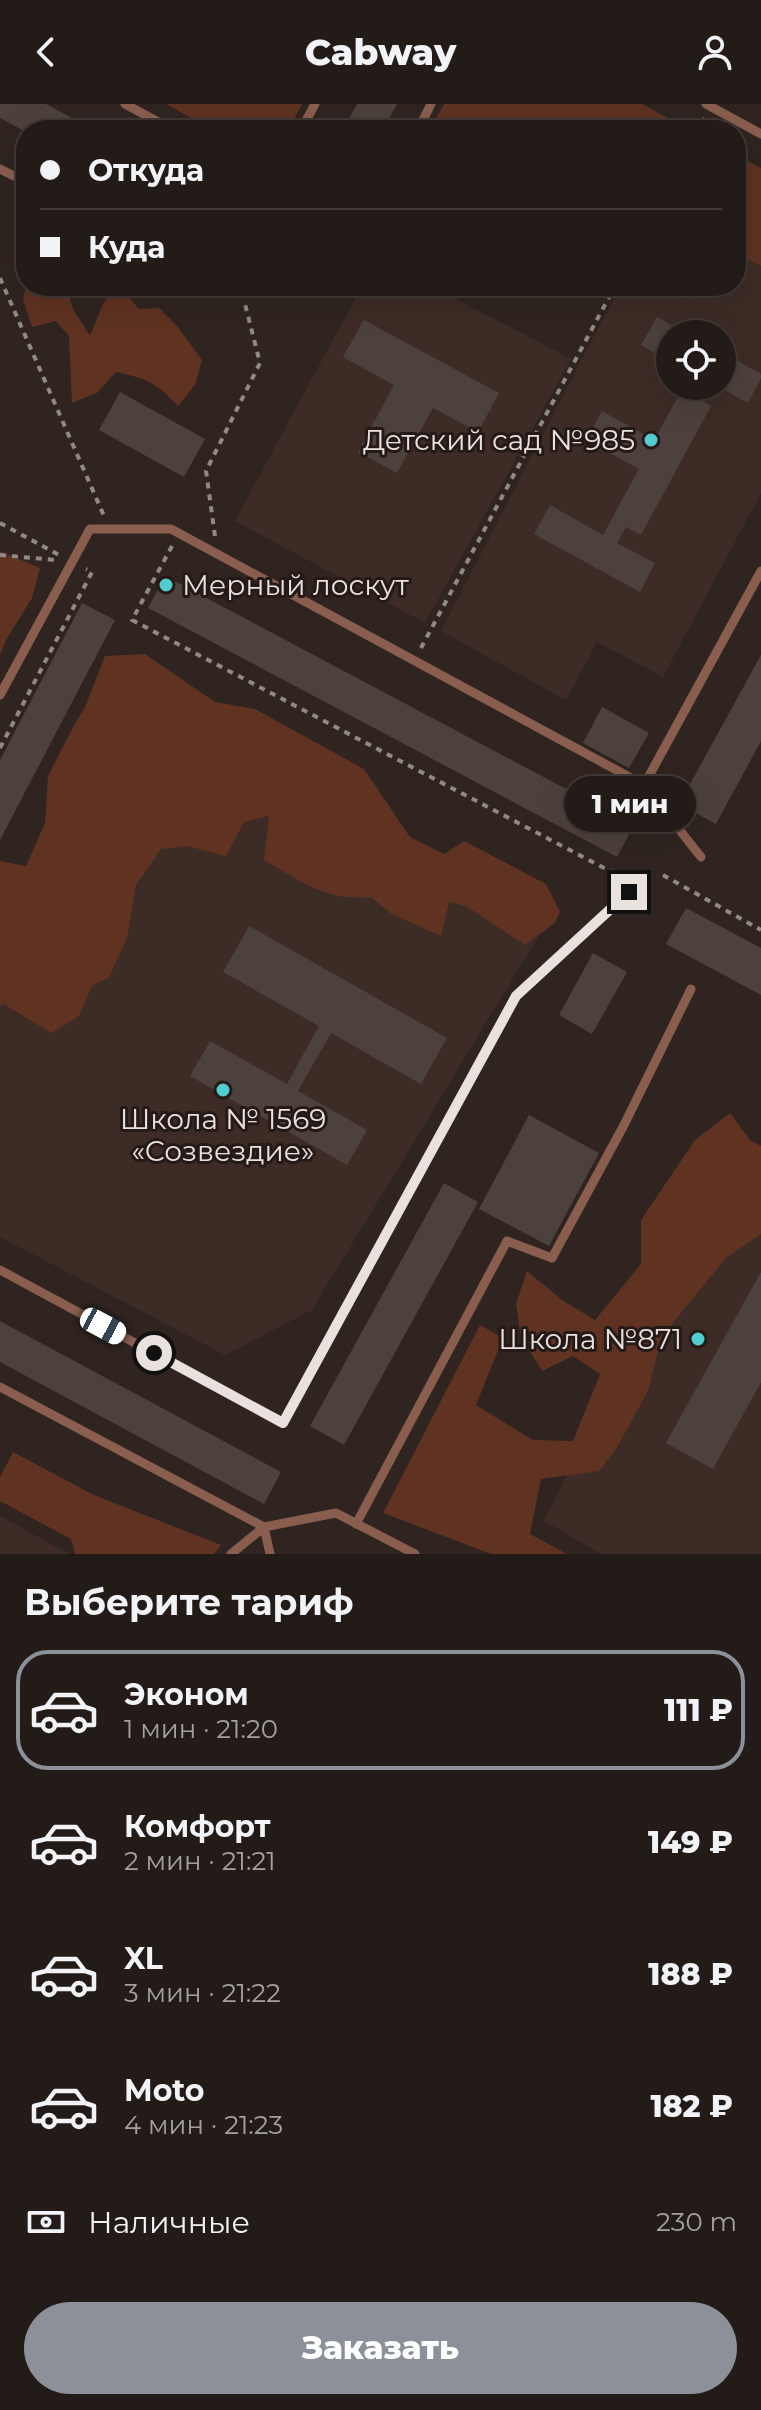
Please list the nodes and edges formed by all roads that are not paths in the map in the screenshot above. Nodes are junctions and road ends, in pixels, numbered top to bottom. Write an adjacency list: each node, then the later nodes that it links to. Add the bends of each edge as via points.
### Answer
1 (125, 104): 3 (lane)
2 (706, 104): 4 (lane)
3 (155, 120)
4 (735, 120)
5 (761, 571): 7 (lane)
6 (0, 695): 7 (lane, via 90,529 171,529)
7 (644, 785): 8 (lane)
8 (701, 857)
9 (629, 892): 11 (lane, via 516,996 283,1423)
10 (691, 989): 13 (lane, via 552,1258 507,1241)
11 (0, 1270)
12 (0, 1387): 14 (lane)
13 (356, 1524): 14 (lane, via 336,1513); 17 (lane)
14 (264, 1527): 15 (lane); 16 (lane)
15 (231, 1554)
16 (270, 1554)
17 (415, 1554)

